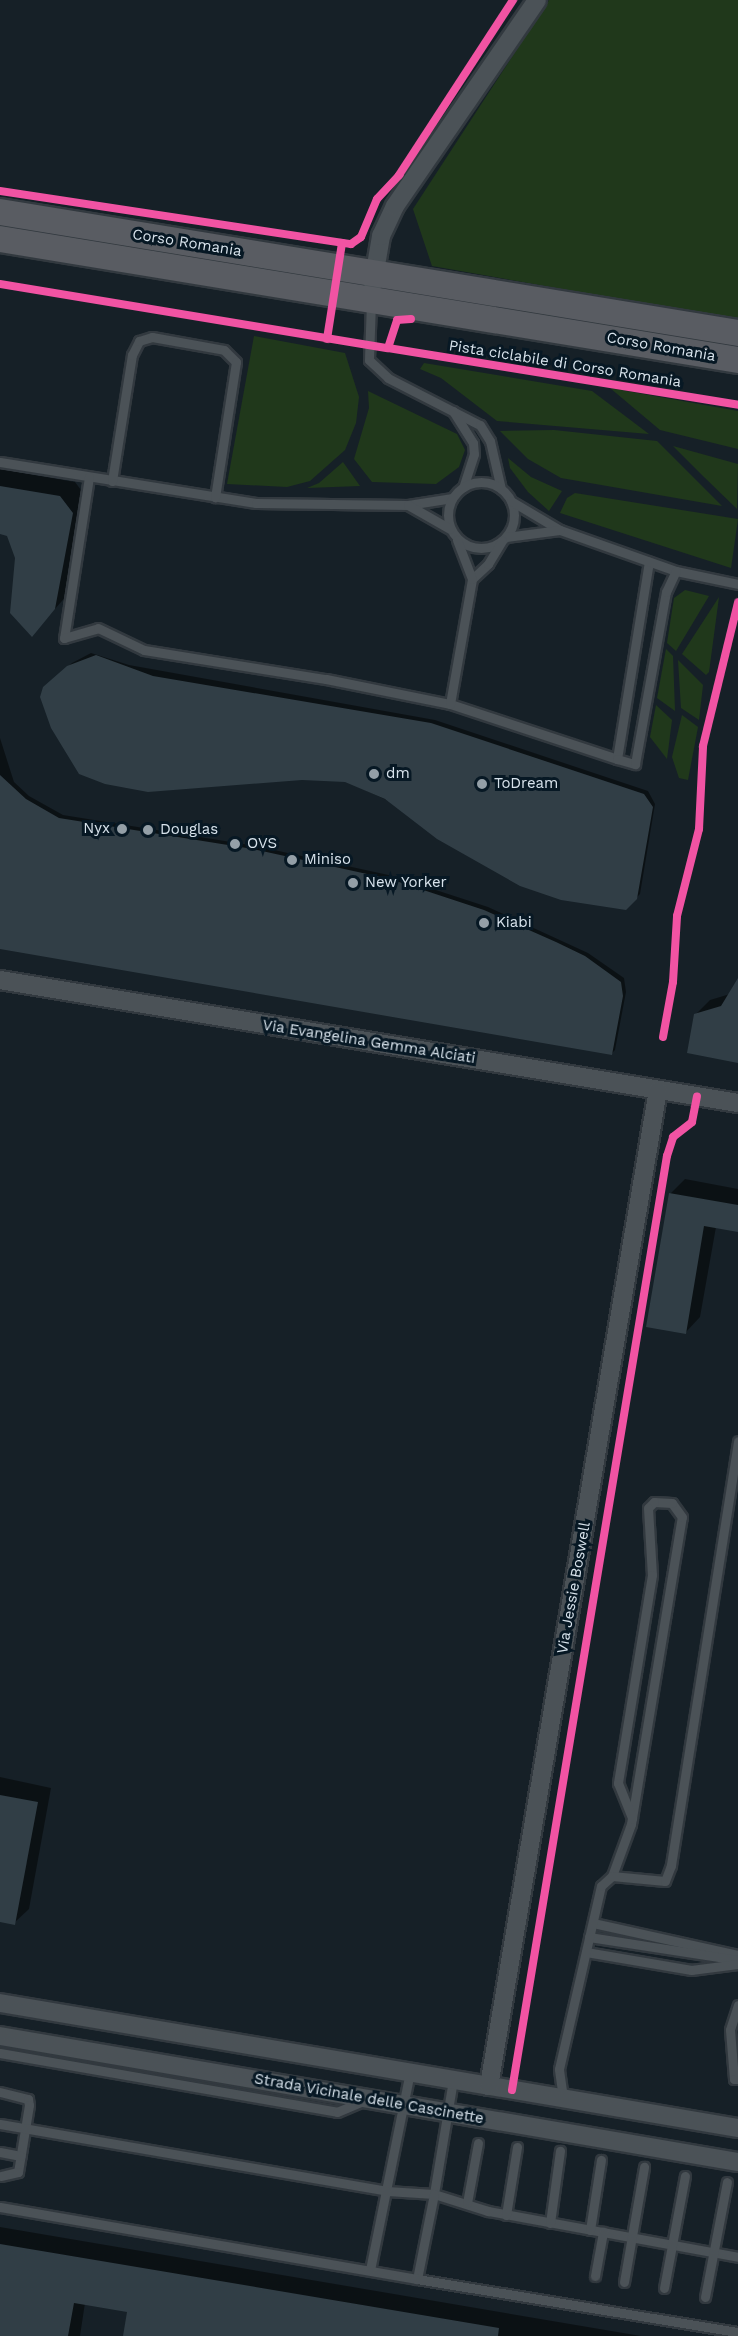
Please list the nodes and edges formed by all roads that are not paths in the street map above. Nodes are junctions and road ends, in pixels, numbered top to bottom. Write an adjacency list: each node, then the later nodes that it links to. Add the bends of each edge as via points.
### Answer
1 (537, 0): 4 (street, via 395,206 381,236)
2 (0, 212): 4 (main road, Corso Romania)
3 (0, 239): 5 (main road, Corso Romania)
4 (374, 273): 5 (street); 6 (main road, Corso Romania)
5 (371, 299): 7 (main road, Corso Romania); 8 (lane, via 367,356 375,368)
6 (738, 333)
7 (738, 360)
8 (453, 411): 12 (lane, via 473,443 474,454); 13 (lane, via 472,419 485,432)
9 (0, 462): 10 (lane)
10 (89, 477): 11 (lane); 26 (lane, via 64,638 98,628 144,650 327,679)
11 (112, 481): 14 (lane); 14 (lane, via 132,355 139,341 152,337 224,350 236,362)
12 (463, 487): 13 (lane, via 478,482); 15 (lane)
13 (501, 489): 16 (lane)
14 (215, 497): 17 (lane, via 302,506)
15 (452, 498): 17 (lane); 18 (lane, via 448,508)
16 (511, 501): 19 (lane); 21 (lane, via 514,518)
17 (408, 505): 18 (lane)
18 (450, 530): 20 (lane)
19 (560, 530): 21 (lane); 22 (lane)
20 (456, 538): 21 (lane, via 475,548); 24 (lane)
21 (504, 539): 24 (lane)
22 (649, 562): 23 (lane); 27 (lane)
23 (676, 571): 25 (lane); 27 (lane, via 666,592 635,764)
24 (472, 579): 26 (lane)
25 (738, 584)
26 (450, 704): 27 (lane)
27 (617, 759)
28 (0, 980): 29 (street, Via Evangelina Gemma Alciati)
29 (658, 1090): 30 (street, Via Evangelina Gemma Alciati); 47 (street, Via Jessie Boswell)
30 (738, 1103)
31 (738, 1441): 33 (lane, via 670,1865 665,1881)
32 (632, 1818): 32 (lane, via 682,1517 672,1503 654,1502 648,1508 652,1575 618,1783); 33 (lane)
33 (612, 1876): 34 (lane, via 601,1886)
34 (593, 1923): 35 (lane); 37 (lane)
35 (589, 1937): 36 (lane); 37 (lane)
36 (586, 1952): 37 (lane, via 691,1970); 49 (lane, via 559,2069)
37 (738, 1960)
38 (0, 2003): 42 (street)
39 (738, 2005): 44 (lane, via 730,2030 734,2079)
40 (0, 2036): 46 (street, Strada Vicinale delle Cascinette)
41 (0, 2054): 50 (lane, via 337,2112)
42 (303, 2054): 43 (street); 46 (street)
43 (410, 2072): 45 (street); 51 (lane)
44 (738, 2079)
45 (453, 2080): 47 (street); 52 (lane)
46 (297, 2086): 50 (street, Strada Vicinale delle Cascinette)
47 (489, 2086): 49 (street)
48 (0, 2092): 55 (lane, via 28,2099)
49 (563, 2098): 54 (street)
50 (369, 2099): 51 (street, Strada Vicinale delle Cascinette)
51 (404, 2105): 52 (street, Strada Vicinale delle Cascinette); 67 (lane)
52 (447, 2112): 62 (street, Strada Vicinale delle Cascinette); 68 (lane)
53 (0, 2124): 55 (lane)
54 (738, 2128)
55 (26, 2129): 60 (lane); 67 (lane)
56 (478, 2143): 69 (lane)
57 (517, 2147): 71 (lane)
58 (560, 2151): 72 (lane)
59 (0, 2152): 60 (lane)
60 (21, 2156): 64 (lane, via 18,2172)
61 (601, 2160): 73 (lane)
62 (738, 2162)
63 (644, 2167): 75 (lane)
64 (0, 2176)
65 (685, 2176): 76 (lane)
66 (727, 2182): 77 (lane)
67 (387, 2191): 68 (lane); 79 (lane)
68 (434, 2194): 69 (lane); 81 (lane)
69 (466, 2203): 71 (lane)
70 (0, 2207): 79 (lane)
71 (506, 2215): 72 (lane)
72 (550, 2223): 73 (lane)
73 (590, 2230): 74 (lane)
74 (603, 2232): 75 (lane); 80 (lane)
75 (630, 2237): 76 (lane); 82 (lane)
76 (672, 2245): 77 (lane); 83 (lane)
77 (714, 2253): 78 (lane); 84 (lane)
78 (738, 2257)
79 (370, 2270): 81 (lane)
80 (595, 2276)
81 (417, 2279): 85 (lane)
82 (624, 2282)
83 (664, 2288)
84 (705, 2297)
85 (738, 2332)

